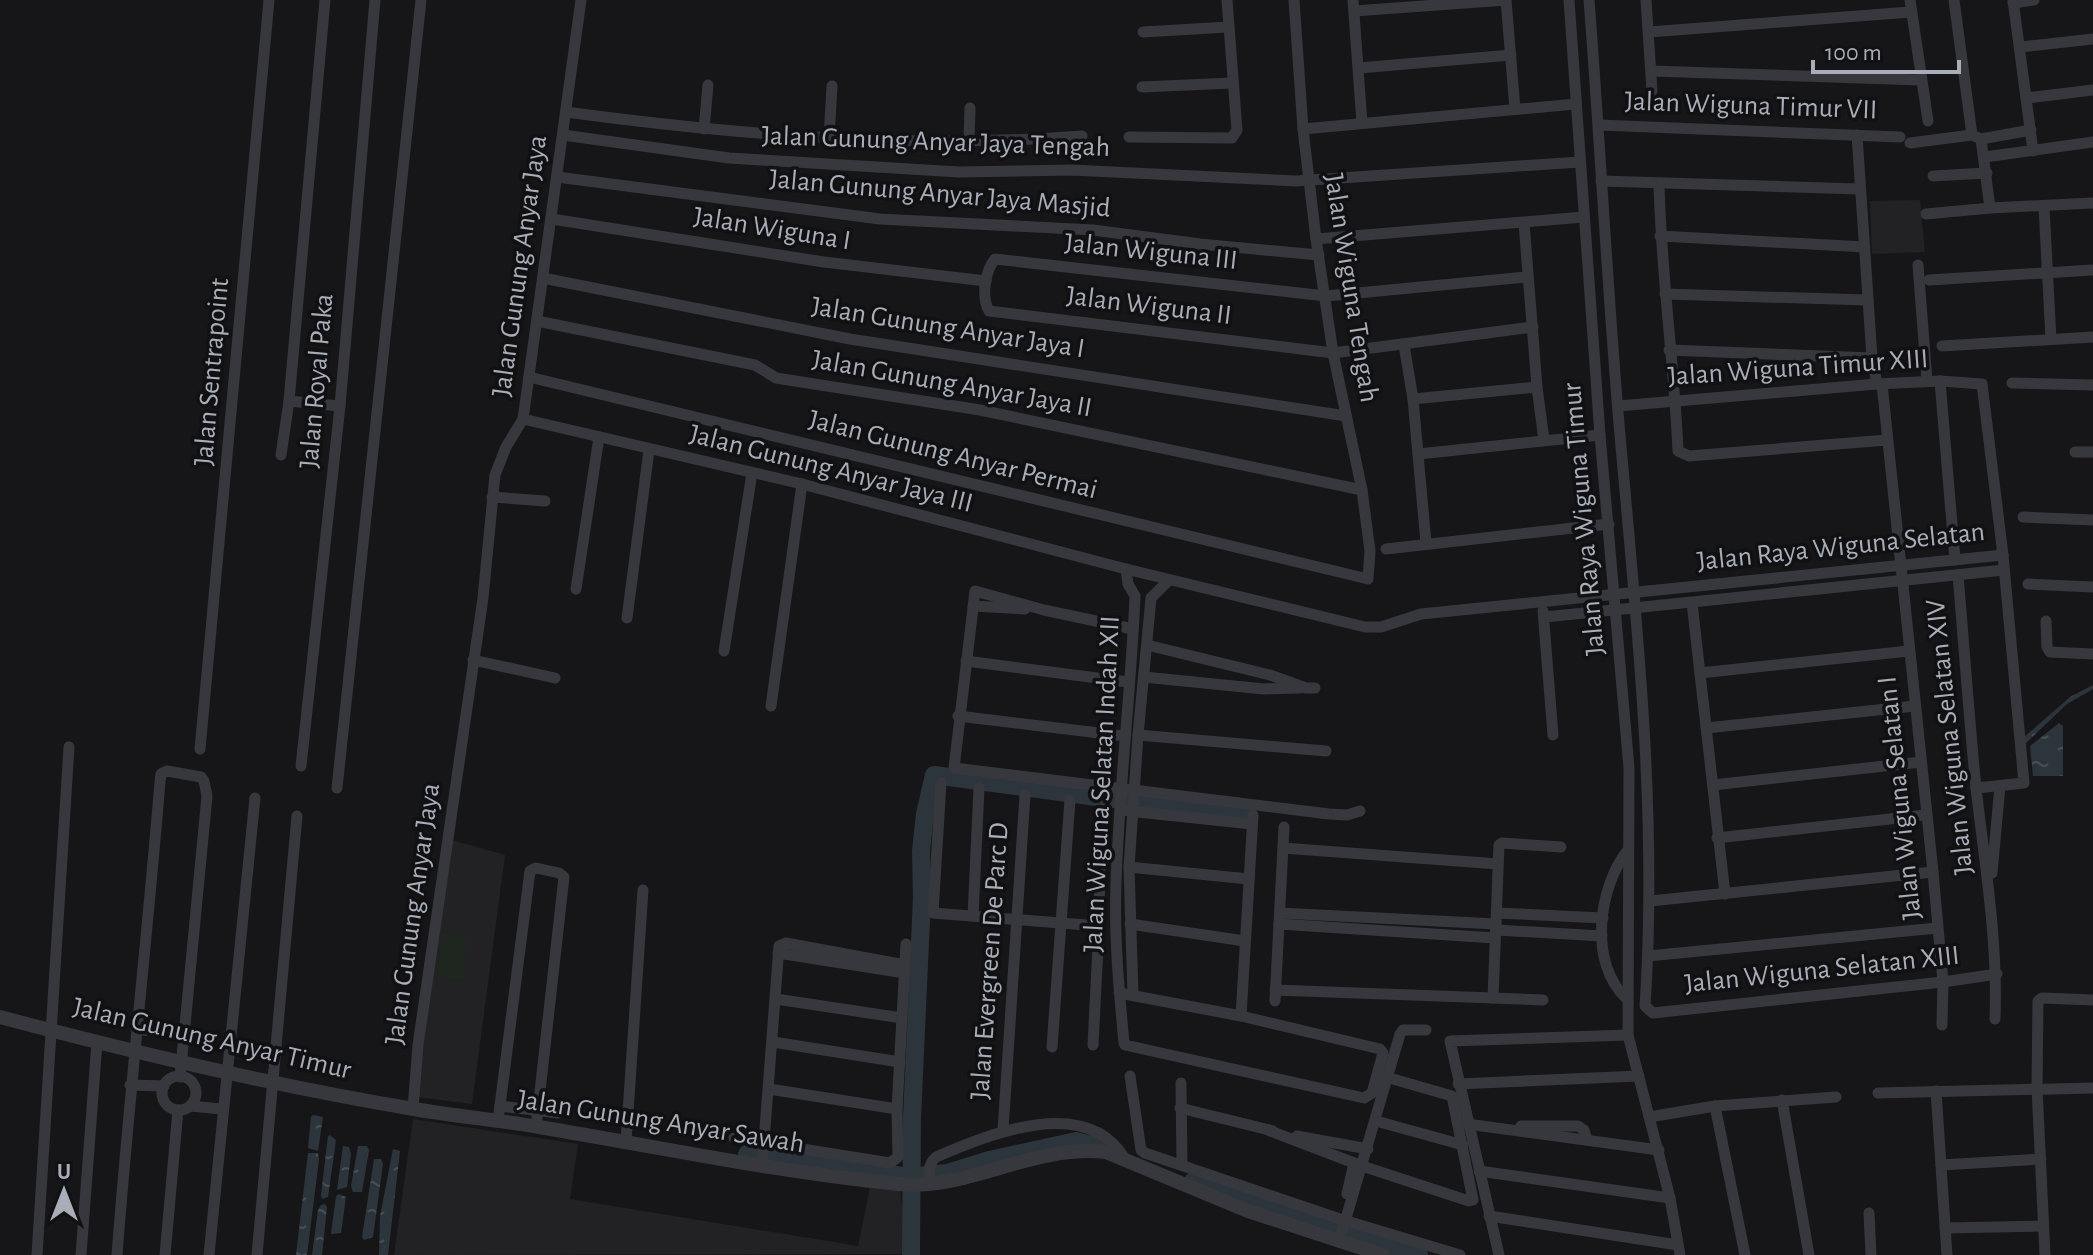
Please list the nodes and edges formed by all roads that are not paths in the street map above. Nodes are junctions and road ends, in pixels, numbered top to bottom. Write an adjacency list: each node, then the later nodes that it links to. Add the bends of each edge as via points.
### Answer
1 (269, 0): 167 (street, Jalan Sentrapoint)
2 (325, 0): 99 (street)
3 (375, 0): 102 (street, Jalan Royal Paka)
4 (421, 0): 174 (street)
5 (581, 0): 36 (street, Jalan Gunung Anyar Jaya)
6 (1227, 0): 17 (street)
7 (1294, 0): 41 (street, Jalan Wiguna Tengah)
8 (1506, 0): 15 (street); 22 (street)
9 (1569, 0): 33 (street, Jalan Raya Wiguna Timur)
10 (1589, 0): 39 (street, Jalan Raya Wiguna Timur)
11 (1646, 0): 19 (street)
12 (1954, 0): 47 (street)
13 (2034, 0): 14 (street)
14 (2013, 1): 21 (street)
15 (1353, 5): 23 (street)
16 (1910, 6): 19 (street); 25 (street)
17 (1228, 27): 18 (street); 26 (street)
18 (1143, 32)
19 (1649, 32): 24 (street)
20 (2093, 39): 21 (street)
21 (2020, 47): 32 (street)
22 (1511, 55): 23 (street); 35 (street)
23 (1359, 68): 38 (street)
24 (1652, 71): 25 (street); 31 (street)
25 (1920, 80): 37 (street)
26 (1232, 83): 29 (street); 46 (street, via 1237,130 1232,138)
27 (708, 85): 40 (street)
28 (832, 86): 48 (street)
29 (1142, 87)
30 (2093, 90): 32 (street)
31 (1652, 91)
32 (2027, 98): 42 (street)
33 (1576, 104): 35 (street); 53 (street, Jalan Raya Wiguna Timur)
34 (970, 108): 49 (street)
35 (1515, 109): 38 (street)
36 (566, 112): 40 (street); 43 (street, Jalan Gunung Anyar Jaya)
37 (1928, 121)
38 (1362, 123): 41 (street)
39 (1599, 125): 44 (street, Jalan Wiguna Timur VII); 58 (street, Jalan Raya Wiguna Timur)
40 (704, 129): 48 (street)
41 (1303, 129): 57 (street, Jalan Wiguna Tengah)
42 (2031, 130): 47 (street, Jalan Wiguna Timur VII); 51 (street)
43 (563, 135): 56 (street, Jalan Gunung Anyar Jaya); 57 (street, Jalan Gunung Anyar Jaya Tengah, via 729,158 959,172 1072,170)
44 (1857, 135): 47 (street, Jalan Wiguna Timur VII, via 1905,140); 60 (street, Jalan Wiguna Selatan I)
45 (1082, 136): 49 (street)
46 (1129, 137)
47 (1977, 137): 52 (street)
48 (829, 138): 49 (street)
49 (969, 141)
50 (2093, 142): 51 (street)
51 (2033, 151): 52 (street)
52 (1985, 157): 54 (street)
53 (1580, 162): 57 (street, Jalan Gunung Anyar Jaya Tengah); 65 (street, Jalan Raya Wiguna Timur)
54 (1987, 173): 55 (street); 63 (street)
55 (1933, 176)
56 (557, 177): 66 (street, Jalan Gunung Anyar Jaya); 71 (street, Jalan Gunung Anyar Jaya Masjid, via 880,219 1093,230)
57 (1309, 181): 69 (street, Jalan Wiguna Tengah)
58 (1601, 181): 59 (street); 84 (street, Jalan Raya Wiguna Timur)
59 (1659, 183): 60 (street); 68 (street)
60 (1859, 189): 70 (street, Jalan Wiguna Selatan I)
61 (2093, 203): 62 (street)
62 (2044, 207): 63 (street); 74 (street)
63 (1990, 208): 64 (street)
64 (1926, 214)
65 (1584, 217): 67 (street); 85 (street, Jalan Raya Wiguna Timur)
66 (552, 219): 76 (street, Jalan Gunung Anyar Jaya); 78 (street, Jalan Wiguna I, via 824,262)
67 (1524, 223): 69 (street); 75 (street)
68 (1660, 236): 70 (street); 79 (street)
69 (1316, 239): 71 (street, Jalan Wiguna Tengah)
70 (1865, 247): 81 (street, Jalan Wiguna Selatan I)
71 (1319, 255): 80 (street, Jalan Wiguna Tengah)
72 (1918, 265): 94 (street)
73 (2093, 270): 74 (street)
74 (2049, 274): 77 (street); 87 (street)
75 (1527, 277): 80 (street); 83 (street)
76 (543, 278): 82 (street, Jalan Gunung Anyar Jaya); 104 (street, Jalan Gunung Anyar Jaya I, via 850,339)
77 (1929, 280)
78 (986, 281): 80 (street, Jalan Wiguna III, via 995,259); 91 (street, Jalan Wiguna II, via 989,311)
79 (1665, 294): 81 (street); 90 (street)
80 (1326, 296): 91 (street, Jalan Wiguna Tengah)
81 (1868, 300): 92 (street, Jalan Wiguna Selatan I)
82 (537, 321): 93 (street, Jalan Gunung Anyar Jaya); 117 (street, Jalan Gunung Anyar Jaya II, via 755,365 776,378 980,410)
83 (1533, 327): 88 (street); 98 (street)
84 (1611, 328): 85 (street); 103 (street, Jalan Raya Wiguna Timur)
85 (1593, 329): 106 (street, Jalan Raya Wiguna Timur)
86 (2093, 337): 87 (street)
87 (2051, 339): 89 (street)
88 (1404, 345): 91 (street); 100 (street)
89 (1942, 346)
90 (1669, 350): 92 (street); 101 (street)
91 (1333, 353): 104 (street, Jalan Wiguna Tengah)
92 (1872, 358): 96 (street, Jalan Wiguna Selatan I)
93 (529, 377): 105 (street, Jalan Gunung Anyar Jaya); 131 (street, Jalan Gunung Anyar Permai)
94 (1933, 381): 96 (street, Jalan Wiguna Timur XIII); 125 (street, Jalan Wiguna Timur XIII, via 1982,384); 126 (street)
95 (2012, 383): 97 (street)
96 (1879, 384): 101 (street, Jalan Wiguna Timur XIII); 109 (street, Jalan Wiguna Selatan I)
97 (2093, 385)
98 (1537, 387): 100 (street); 108 (street)
99 (289, 394): 102 (street); 114 (street)
100 (1413, 399): 113 (street)
101 (1676, 402): 103 (street, Jalan Wiguna Timur XIII); 109 (street, via 1678,451 1689,456)
102 (340, 406): 170 (street, Jalan Royal Paka)
103 (1618, 406): 137 (street, Jalan Raya Wiguna Timur)
104 (1346, 416): 117 (street, Jalan Wiguna Tengah)
105 (523, 419): 107 (street, Jalan Gunung Anyar Jaya III); 118 (street, Jalan Gunung Anyar Jaya, via 497,467)
106 (1600, 435): 108 (street); 122 (street, Jalan Raya Wiguna Timur)
107 (599, 437): 110 (street, Jalan Gunung Anyar Jaya III); 136 (street)
108 (1544, 440): 113 (street)
109 (1887, 440): 127 (street, Jalan Wiguna Selatan I)
110 (649, 450): 115 (street, Jalan Gunung Anyar Jaya III); 146 (street)
111 (2075, 452): 112 (street)
112 (2093, 452)
113 (1418, 454): 123 (street)
114 (281, 455)
115 (752, 473): 116 (street, Jalan Gunung Anyar Jaya III); 150 (street)
116 (802, 484): 128 (street, Jalan Gunung Anyar Jaya III); 159 (street)
117 (1362, 490): 131 (street, Jalan Wiguna Tengah, via 1370,551)
118 (492, 497): 119 (street); 153 (street, Jalan Gunung Anyar Jaya)
119 (545, 501)
120 (2023, 517): 121 (street)
121 (2093, 520)
122 (1605, 524): 123 (street); 138 (street, Jalan Raya Wiguna Timur)
123 (1426, 543): 124 (street)
124 (1386, 549)
125 (2003, 555): 126 (street, Jalan Raya Wiguna Selatan); 129 (street, Jalan Raya Wiguna Selatan)
126 (1955, 560): 127 (street, Jalan Raya Wiguna Selatan)
127 (1901, 565): 133 (street, Jalan Wiguna Selatan I); 137 (street, Jalan Raya Wiguna Selatan)
128 (1126, 569): 132 (street, Jalan Gunung Anyar Jaya III); 139 (street, Jalan Wiguna Selatan Indah XII)
129 (2004, 570): 130 (street, Jalan Raya Wiguna Selatan); 173 (street, via 2024,783)
130 (1958, 575): 133 (street, Jalan Raya Wiguna Selatan); 176 (street, Jalan Wiguna Selatan XIV)
131 (1367, 579)
132 (1169, 580): 140 (street, Jalan Wiguna Selatan Indah XII); 141 (street, Jalan Raya Wiguna Selatan, via 1365,627 1421,614)
133 (1902, 581): 142 (street, Jalan Raya Wiguna Selatan); 151 (street, Jalan Wiguna Selatan I)
134 (2028, 584): 135 (street)
135 (2093, 587)
136 (576, 589)
137 (1634, 592): 138 (street, Jalan Raya Wiguna Selatan); 143 (street, Jalan Raya Wiguna Timur)
138 (1614, 594): 141 (street, Jalan Raya Wiguna Selatan); 144 (street, Jalan Raya Wiguna Timur)
139 (1135, 596): 140 (street); 148 (street, Jalan Wiguna Selatan Indah XII)
140 (1151, 598): 149 (street, Jalan Wiguna Selatan Indah XII)
141 (1541, 603): 145 (street)
142 (1692, 603): 143 (street, Jalan Raya Wiguna Selatan); 155 (street)
143 (1636, 609): 144 (street, Jalan Raya Wiguna Selatan); 199 (street, Jalan Raya Wiguna Timur, via 1648,758)
144 (1615, 611): 145 (street, Jalan Raya Wiguna Selatan); 191 (street, Jalan Raya Wiguna Timur, via 1629,768)
145 (1545, 617): 164 (street)
146 (627, 618)
147 (2046, 621): 152 (street, via 2050,652)
148 (1133, 629): 154 (street, via 975,591); 158 (street, Jalan Wiguna Selatan Indah XII)
149 (1147, 645): 156 (street, Jalan Wiguna Selatan Indah XII); 156 (street, via 1310,688 1264,689)
150 (724, 651)
151 (1909, 651): 155 (street); 160 (street, Jalan Wiguna Selatan I)
152 (2093, 654)
153 (473, 660): 157 (street); 262 (street, Jalan Gunung Anyar Jaya)
154 (966, 661): 158 (street); 161 (street)
155 (1700, 673): 162 (street)
156 (1144, 677): 163 (street, Jalan Wiguna Selatan Indah XII)
157 (555, 678)
158 (1128, 682): 165 (street, Jalan Wiguna Selatan Indah XII)
159 (771, 706)
160 (1915, 706): 162 (street); 169 (street, Jalan Wiguna Selatan I)
161 (958, 716): 165 (street); 177 (street, via 953,766)
162 (1706, 728): 172 (street)
163 (1138, 735): 168 (street); 181 (street, Jalan Wiguna Selatan Indah XII)
164 (1553, 735)
165 (1124, 736): 177 (street, Jalan Wiguna Selatan Indah XII)
166 (69, 747): 230 (street)
167 (200, 749)
168 (1326, 751)
169 (1921, 762): 172 (street); 185 (street, Jalan Wiguna Selatan I)
170 (301, 766)
171 (941, 783): 200 (street, via 933,913)
172 (1713, 785): 188 (street)
173 (2000, 786): 176 (street); 198 (street, Jalan Wiguna Selatan XIV)
174 (337, 788)
175 (979, 788): 200 (street)
176 (1976, 788): 198 (street, Jalan Wiguna Selatan XIV)
177 (1120, 790): 181 (street); 183 (street, Jalan Wiguna Selatan Indah XII)
178 (1025, 795): 203 (street, Jalan Evergreen De Parc D)
179 (255, 798): 241 (street)
180 (1070, 800): 204 (street)
181 (1133, 800): 183 (street); 184 (street, via 1347,815); 193 (street, Jalan Wiguna Selatan Indah XII); 195 (street, via 1253,820)
182 (1101, 809): 206 (street)
183 (1119, 809): 216 (street, Jalan Wiguna Selatan Indah XII)
184 (1360, 811)
185 (1926, 815): 188 (street); 194 (street, Jalan Wiguna Selatan I)
186 (297, 816): 246 (street)
187 (1284, 827): 190 (street)
188 (1717, 838): 197 (street)
189 (1561, 847): 192 (street, via 1502,843)
190 (1283, 848): 192 (street); 202 (street)
191 (1629, 849): 201 (street, via 1608,884); 220 (street, Jalan Raya Wiguna Timur)
192 (1498, 864): 207 (street)
193 (1129, 867): 195 (street); 205 (street, Jalan Wiguna Selatan Indah XII)
194 (1933, 872): 197 (street); 208 (street, Jalan Wiguna Selatan I)
195 (1249, 879): 210 (street)
196 (643, 890): 274 (street)
197 (1725, 894): 199 (street)
198 (1990, 895): 214 (street, Jalan Wiguna Selatan XIV)
199 (1650, 901): 212 (street, Jalan Raya Wiguna Timur)
200 (973, 916): 203 (street)
201 (1603, 918): 207 (street); 209 (street)
202 (1280, 919): 207 (street); 218 (street, via 1275,995)
203 (1015, 920): 204 (street); 271 (street, Jalan Evergreen De Parc D)
204 (1060, 923): 206 (street); 237 (street)
205 (1130, 924): 210 (street); 217 (street, Jalan Wiguna Selatan Indah XII)
206 (1099, 926): 236 (street)
207 (1496, 926): 209 (street); 218 (street)
208 (1937, 928): 212 (street); 215 (street, Jalan Wiguna Selatan I)
209 (1602, 936): 220 (street, via 1610,978)
210 (1245, 941): 224 (street)
211 (906, 944): 213 (street)
212 (1648, 956): 223 (street, Jalan Raya Wiguna Timur, via 1645,1006)
213 (905, 969): 219 (street, via 779,950); 226 (street)
214 (1997, 974): 215 (street, Jalan Wiguna Selatan XIII); 227 (street, Jalan Wiguna Selatan XIV)
215 (1943, 982): 223 (street, Jalan Wiguna Selatan XIII); 228 (street, Jalan Wiguna Selatan I)
216 (1119, 993): 217 (street); 224 (street, Jalan Wiguna Selatan Indah XII, via 1127,1047 1364,1098 1372,1093 1382,1051)
217 (1133, 995): 224 (street)
218 (1493, 998): 221 (street)
219 (776, 999): 226 (street); 235 (street)
220 (1627, 999): 233 (street, Jalan Raya Wiguna Timur)
221 (1543, 1000)
222 (2093, 1000): 251 (street, via 2038,1001)
223 (1653, 1013)
224 (1241, 1016)
225 (0, 1017): 230 (street, Jalan Gunung Anyar Timur)
226 (902, 1018): 240 (street)
227 (1995, 1019)
228 (1942, 1025)
229 (136, 1029): 232 (street); 232 (street, via 161,774 167,771 201,777 207,789); 238 (street)
230 (52, 1030): 234 (street, Jalan Gunung Anyar Timur); 294 (street)
231 (1426, 1030): 245 (street, via 1403,1030)
232 (183, 1035): 239 (street)
233 (1628, 1035): 243 (street, Jalan Raya Wiguna Timur); 248 (street, via 1453,1039 1449,1044)
234 (97, 1042): 238 (street, Jalan Gunung Anyar Timur); 295 (street)
235 (773, 1042): 240 (street); 253 (street)
236 (1093, 1045)
237 (1052, 1047)
238 (134, 1052): 239 (street, Jalan Gunung Anyar Timur); 249 (street)
239 (181, 1061): 241 (street, Jalan Gunung Anyar Timur); 244 (street)
240 (900, 1062): 263 (street)
241 (228, 1071): 246 (street, Jalan Gunung Anyar Timur); 261 (street)
242 (1130, 1076): 282 (street, via 1141,1150)
243 (1639, 1076): 248 (street); 267 (street, Jalan Raya Wiguna Timur)
244 (180, 1077): 250 (street); 259 (street, via 195,1088 194,1101)
245 (1386, 1077): 268 (street); 276 (street, via 1447,1094 1454,1102)
246 (274, 1082): 262 (street, Jalan Gunung Anyar Timur); 299 (street)
247 (1181, 1083): 260 (street)
248 (1458, 1084): 269 (street)
249 (130, 1085): 250 (street); 296 (street)
250 (164, 1086): 259 (street, via 163,1099 172,1108)
251 (2037, 1088): 252 (street); 254 (street); 280 (street)
252 (2093, 1088)
253 (769, 1089): 263 (street); 275 (street)
254 (1936, 1091): 255 (street); 284 (street)
255 (1878, 1093)
256 (1836, 1097): 257 (street)
257 (1782, 1100): 258 (street); 304 (street)
258 (1715, 1106): 267 (street); 303 (street)
259 (184, 1108): 261 (street); 297 (street)
260 (1180, 1108): 272 (street); 282 (street)
261 (222, 1109): 298 (street)
262 (413, 1109): 266 (street, Jalan Gunung Anyar Sawah)
263 (897, 1109): 275 (street, via 898,1157 890,1163)
264 (539, 1111): 265 (street); 266 (street); 266 (street, via 564,877 536,868 530,871); 270 (street)
265 (558, 1113)
266 (499, 1114): 270 (street, Jalan Gunung Anyar Sawah)
267 (1649, 1117): 278 (street, Jalan Raya Wiguna Timur)
268 (1376, 1121): 276 (street); 277 (street)
269 (1467, 1124): 278 (street); 285 (street)
270 (536, 1127): 274 (street, Jalan Gunung Anyar Sawah)
271 (1003, 1130): 279 (street, via 1073,1125 1111,1140); 286 (street, via 936,1157)
272 (1268, 1130): 277 (street); 283 (street)
273 (734, 1138): 275 (street)
274 (626, 1142): 281 (street, Jalan Gunung Anyar Sawah)
275 (764, 1143): 281 (street)
276 (1463, 1145): 283 (street, via 1474,1197 1469,1201)
277 (1368, 1149): 283 (street)
278 (1659, 1150): 287 (street, Jalan Raya Wiguna Timur)
279 (1124, 1157): 286 (street, Jalan Gunung Anyar Sawah, via 1060,1152); 292 (street, Jalan Gunung Anyar Sawah, via 1248,1211)
280 (2041, 1159): 284 (street); 290 (street)
281 (763, 1164): 286 (street, Jalan Gunung Anyar Sawah, via 907,1184)
282 (1182, 1165): 292 (street)
283 (1358, 1165): 292 (street)
284 (1941, 1165): 291 (street)
285 (1479, 1171): 287 (street); 289 (street)
286 (930, 1177)
287 (1670, 1198): 293 (street, Jalan Raya Wiguna Timur)
288 (1869, 1213): 305 (street)
289 (1489, 1216): 293 (street); 302 (street)
290 (2043, 1226): 291 (street); 307 (street)
291 (1945, 1228): 306 (street)
292 (1340, 1230): 300 (street, Jalan Gunung Anyar Sawah); 301 (street)
293 (1679, 1250)
294 (37, 1255)
295 (81, 1255)
296 (117, 1255)
297 (165, 1255)
298 (209, 1255)
299 (257, 1255)
300 (1383, 1255)
301 (1460, 1255)
302 (1499, 1255)
303 (1745, 1255)
304 (1809, 1255)
305 (1871, 1255)
306 (1947, 1255)
307 (2045, 1255)

